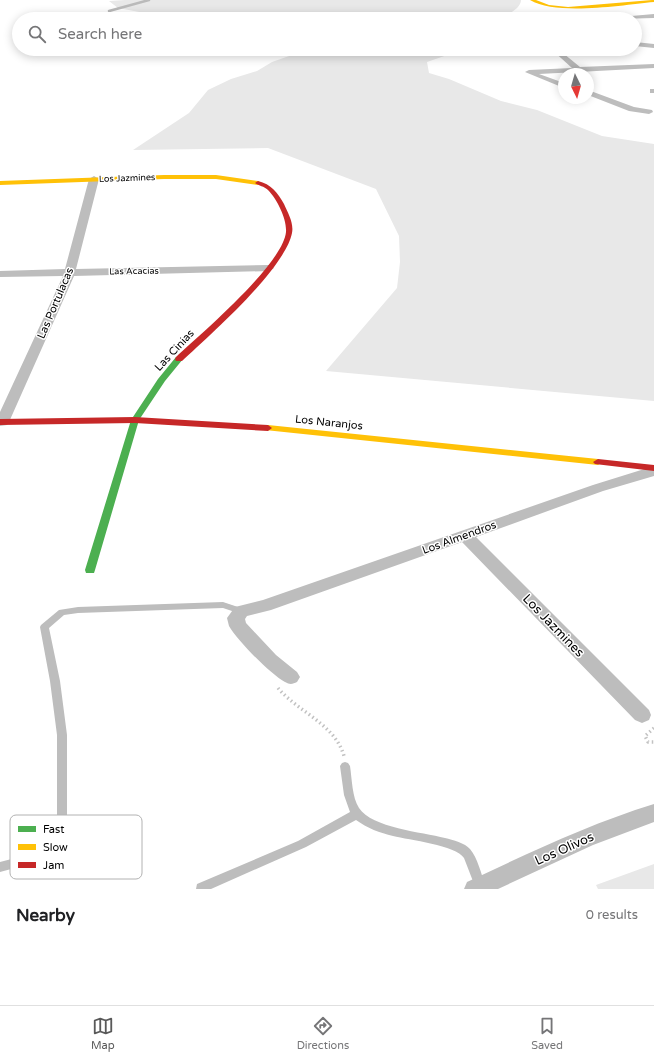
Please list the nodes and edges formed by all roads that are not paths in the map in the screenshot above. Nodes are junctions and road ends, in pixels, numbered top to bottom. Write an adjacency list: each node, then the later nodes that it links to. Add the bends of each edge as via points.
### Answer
1 (532, 0): 2 (street, via 548,6 568,8)
2 (654, 1)
3 (654, 16): 4 (street)
4 (642, 17)
5 (642, 45): 6 (street)
6 (654, 46)
7 (562, 56): 9 (street)
8 (654, 66): 10 (street)
9 (577, 68)
10 (594, 69)
11 (558, 71): 12 (street, via 529,72)
12 (558, 84)
13 (594, 94): 14 (street, via 632,110)
14 (649, 112)
15 (94, 179): 16 (street, Los Jazmines, via 199,176); 17 (street, Los Jazmines); 19 (street, Las Portulacas)
16 (254, 181): 18 (street, Las Cinias, via 265,184 273,191 289,222 287,240)
17 (0, 183)
18 (269, 268): 19 (street, Las Acacias); 21 (street, Las Cinias, via 223,318 174,364)
19 (70, 272): 20 (street, Las Acacias); 22 (street, Las Portulacas)
20 (0, 274)
21 (135, 420): 22 (street, Los Naranjos); 23 (street, Los Naranjos, via 283,429); 26 (street, Las Cinias)
22 (1, 422)
23 (654, 468)
24 (654, 472): 25 (street, Los Almendros, via 598,488)
25 (465, 535): 27 (street, Los Almendros, via 265,606); 29 (street, Los Jazmines)
26 (90, 570)
27 (241, 611): 28 (street, via 236,618 238,626 270,660); 33 (lane, via 223,605 78,610 62,612 44,627 62,735)
28 (291, 677)
29 (642, 715)
30 (345, 766): 32 (lane, via 351,800)
31 (654, 813): 37 (street, Los Olivos, via 570,844)
32 (357, 814): 36 (lane, via 302,844); 37 (lane, via 369,823 447,843 466,852)
33 (62, 815)
34 (10, 865): 35 (lane)
35 (0, 868)
36 (201, 888)
37 (478, 888)

